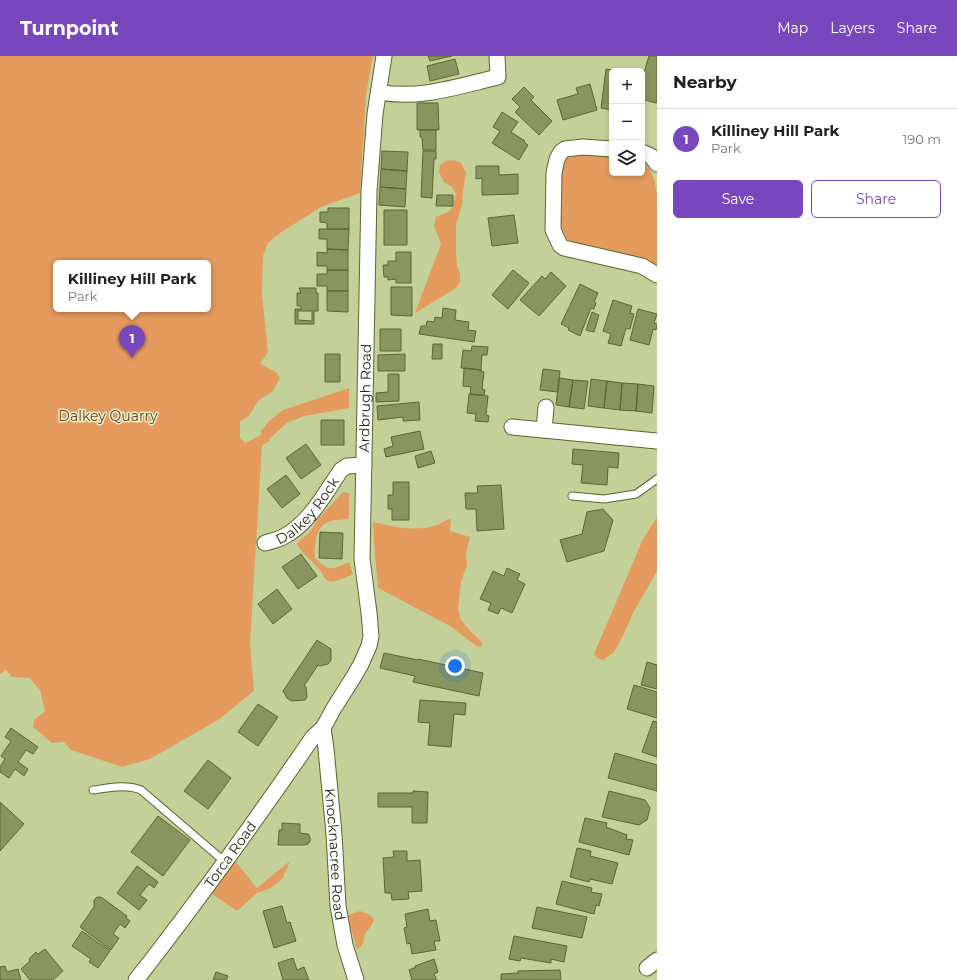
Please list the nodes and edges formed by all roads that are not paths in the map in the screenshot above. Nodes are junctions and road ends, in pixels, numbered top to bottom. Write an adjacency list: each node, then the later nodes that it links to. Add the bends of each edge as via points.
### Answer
1 (384, 56): 3 (street, Ardbrugh Road)
2 (497, 56): 3 (street, via 498,77 420,95)
3 (379, 92): 12 (street, Ardbrugh Road, via 370,191)
4 (609, 149): 7 (street, via 583,147 560,152 554,174 553,230 564,248 642,266)
5 (645, 153): 6 (street)
6 (657, 164)
7 (657, 275)
8 (546, 407): 10 (street)
9 (512, 427): 10 (street)
10 (544, 430): 11 (street)
11 (657, 441)
12 (364, 465): 15 (street, Dalkey Rock, via 347,466 341,470 297,527 282,538); 16 (street, Ardbrugh Road, via 362,559 370,640 361,664)
13 (657, 479): 14 (lane, via 636,494 604,499)
14 (572, 496)
15 (265, 543)
16 (323, 728): 18 (street, Torca Road, via 313,737); 20 (street, Knocknacree Road, via 334,834 338,906 345,945)
17 (93, 790): 18 (lane, via 124,787 141,790)
18 (225, 862): 19 (street, Torca Road)
19 (136, 980)
20 (356, 980)

